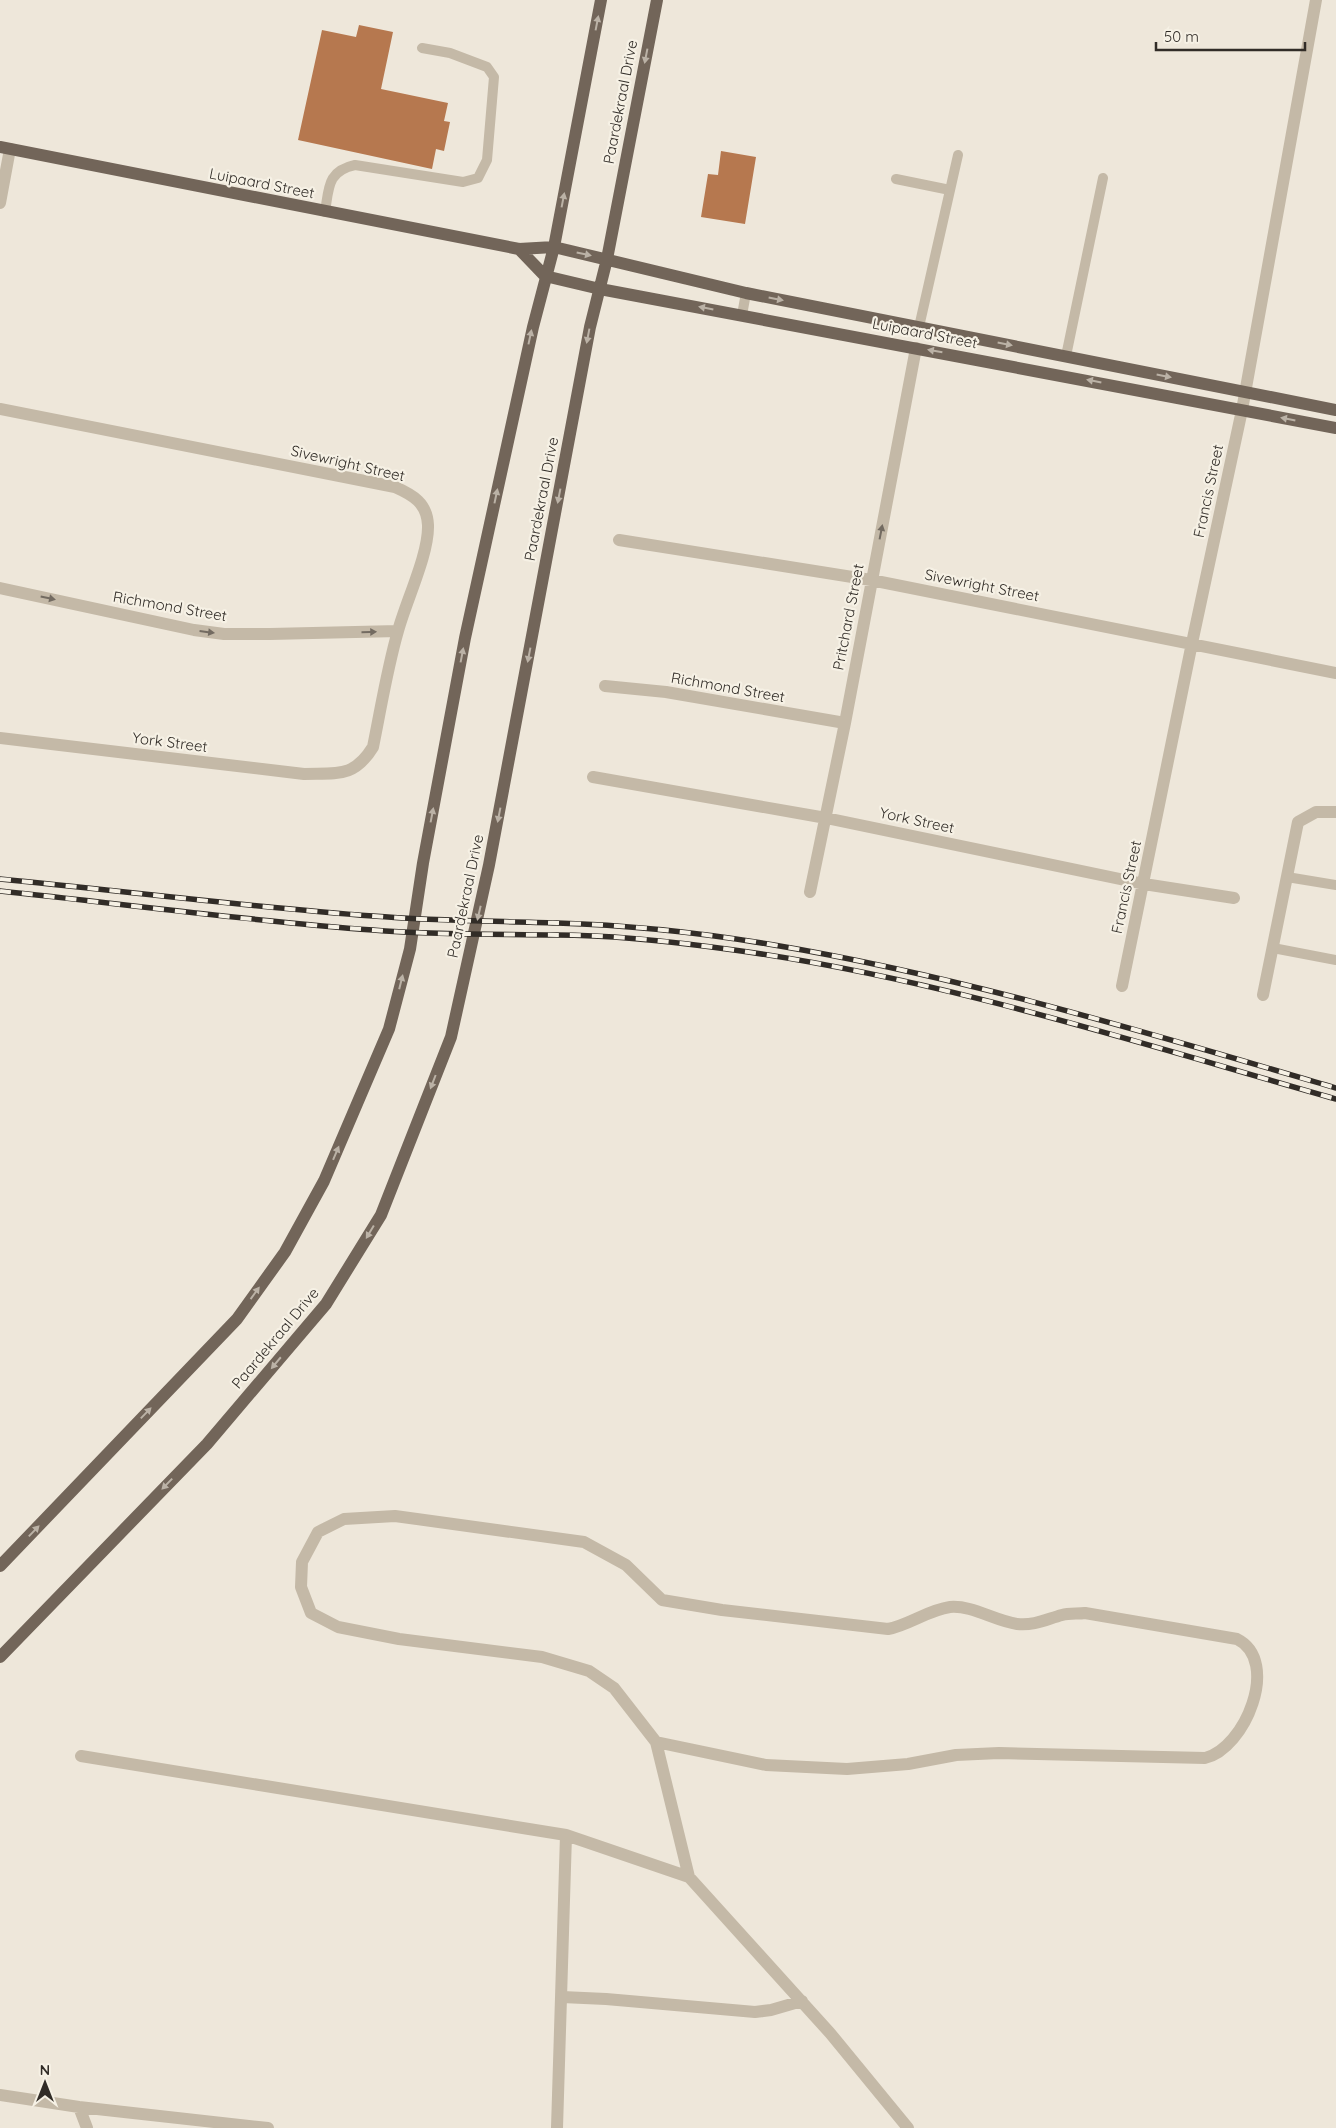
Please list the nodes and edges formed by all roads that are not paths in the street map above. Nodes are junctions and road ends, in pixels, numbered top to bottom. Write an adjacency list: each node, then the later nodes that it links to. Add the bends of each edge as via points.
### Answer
1 (601, 0): 12 (main road, one-way to 1)
2 (657, 0): 14 (main road, Paardekraal Drive, one-way to 14)
3 (1316, 0): 22 (street, Francis Street)
4 (422, 48): 11 (lane, via 450,53 487,67 494,78 487,160 478,178 463,182 354,165 341,168 332,177)
5 (5, 148): 10 (street); 11 (main road, Luipaard Street)
6 (958, 155): 9 (lane)
7 (896, 178): 9 (lane)
8 (1102, 178): 21 (lane)
9 (950, 190): 19 (lane)
10 (0, 204)
11 (325, 212): 13 (main road, Luipaard Street)
12 (554, 248): 13 (main road, Luipaard Street); 14 (main road, Luipaard Street, one-way to 14); 15 (main road)
13 (519, 249): 15 (main road)
14 (607, 259): 16 (main road, Paardekraal Drive); 17 (main road, Luipaard Street)
15 (545, 276): 16 (main road, Luipaard Street); 49 (main road, one-way to 15, via 237,1319 285,1252 324,1181 389,1029 410,949 465,638)
16 (600, 288): 18 (main road, Luipaard Street, one-way to 16); 50 (main road, Paardekraal Drive, one-way to 50, via 489,865 453,1027 381,1214 326,1304 207,1444)
17 (746, 294): 18 (lane); 19 (main road, Luipaard Street, one-way to 19)
18 (742, 315): 20 (main road, Luipaard Street)
19 (919, 327): 21 (main road, Luipaard Street, one-way to 21)
20 (916, 348): 24 (main road, Luipaard Street, one-way to 20); 28 (street, Pritchard Street, one-way to 20)
21 (1066, 356): 22 (main road, Luipaard Street, one-way to 22)
22 (1245, 392): 24 (street, Francis Street); 25 (main road, Luipaard Street)
23 (0, 409): 30 (street, Sivewright Street, via 395,488 414,496 424,507 428,525 424,552)
24 (1242, 410): 26 (main road, Luipaard Street, one-way to 24); 31 (street, Francis Street)
25 (1336, 410)
26 (1336, 428)
27 (620, 540): 28 (street, Sivewright Street)
28 (871, 580): 31 (street, Sivewright Street); 34 (street, Pritchard Street)
29 (0, 588): 30 (street, Richmond Street, one-way to 30, via 224,634)
30 (398, 631): 36 (street, Sivewright Street, via 373,747 363,762)
31 (1192, 643): 32 (street, Sivewright Street); 41 (street, Francis Street)
32 (1336, 673)
33 (605, 686): 34 (street, Richmond Street, via 666,692)
34 (845, 723): 39 (street, Pritchard Street)
35 (0, 738): 36 (street, York Street, via 294,773)
36 (337, 773)
37 (593, 777): 39 (street, York Street)
38 (1336, 812): 40 (street, via 1316,812 1298,822)
39 (826, 818): 41 (street, York Street); 43 (street, Pritchard Street)
40 (1287, 877): 42 (lane); 45 (street)
41 (1144, 884): 44 (street, York Street); 47 (street, Francis Street)
42 (1336, 885)
43 (810, 892)
44 (1234, 898)
45 (1273, 948): 46 (lane); 48 (street)
46 (1336, 960)
47 (1122, 986)
48 (1262, 995)
49 (0, 1566)
50 (0, 1658)
51 (656, 1742): 51 (street, via 614,1688 589,1671 542,1657 399,1639 338,1627 311,1613 301,1587 302,1562 318,1532 344,1519 395,1516 584,1542 626,1565 662,1600 888,1629 905,1626 949,1607 960,1607 1018,1624 1085,1613 1237,1639 1251,1649 1257,1671 1254,1697 1244,1722 1222,1752 1205,1758 998,1753 847,1769 766,1765); 54 (street)
52 (81, 1756): 53 (street)
53 (566, 1835): 54 (street); 55 (street)
54 (689, 1877): 56 (street)
55 (562, 1997): 56 (street, via 755,2012); 61 (street)
56 (802, 2001): 62 (street)
57 (0, 2095): 58 (street)
58 (79, 2107): 59 (street); 60 (street)
59 (87, 2128)
60 (268, 2128)
61 (558, 2128)
62 (908, 2128)

